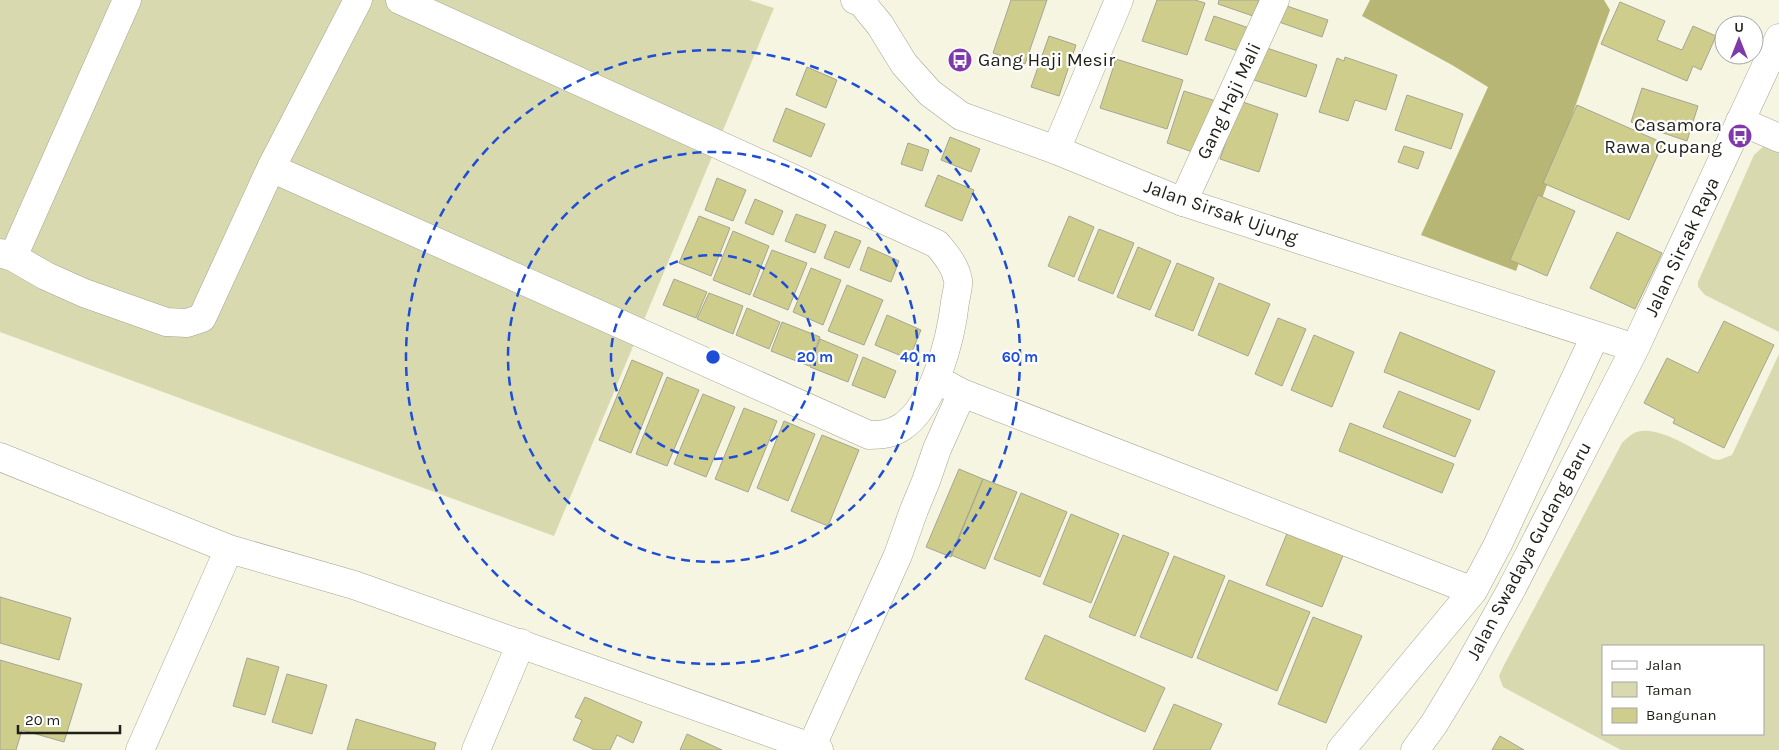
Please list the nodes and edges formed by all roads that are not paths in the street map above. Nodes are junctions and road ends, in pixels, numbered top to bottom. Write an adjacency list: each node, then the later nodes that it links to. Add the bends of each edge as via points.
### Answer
1 (127, 0): 13 (street)
2 (358, 0): 11 (street)
3 (400, 0): 16 (street, via 937,244 952,262 958,281 947,349)
4 (856, 0): 10 (street, Jalan Sirsak Ujung, via 880,25 904,64 930,93 961,116)
5 (1119, 0): 10 (street)
6 (1275, 0): 12 (street, Gang Haji Mali)
7 (1779, 38): 8 (street, Jalan Sirsak Raya)
8 (1740, 121): 9 (street); 15 (street, Jalan Sirsak Raya)
9 (1779, 138)
10 (1056, 150): 12 (street, Jalan Sirsak Ujung)
11 (271, 168): 13 (street, via 210,302 202,318 195,321 166,322 147,316 84,293); 16 (street, via 869,435 887,435 903,426 918,411)
12 (1183, 202): 14 (street, Jalan Sirsak Ujung)
13 (6, 255)
14 (1595, 336): 15 (street, Jalan Sirsak Ujung); 20 (street)
15 (1635, 348): 26 (street, Jalan Swadaya Gudang Baru, via 1506,598 1463,676)
16 (936, 379): 17 (street)
17 (962, 393): 20 (street); 22 (street, via 937,449 898,555)
18 (0, 457): 19 (street)
19 (229, 549): 21 (street, via 354,585); 23 (street)
20 (1473, 591): 25 (street)
21 (521, 643): 22 (street); 24 (street)
22 (814, 749)
23 (140, 750)
24 (476, 750)
25 (1341, 750)
26 (1415, 750)

